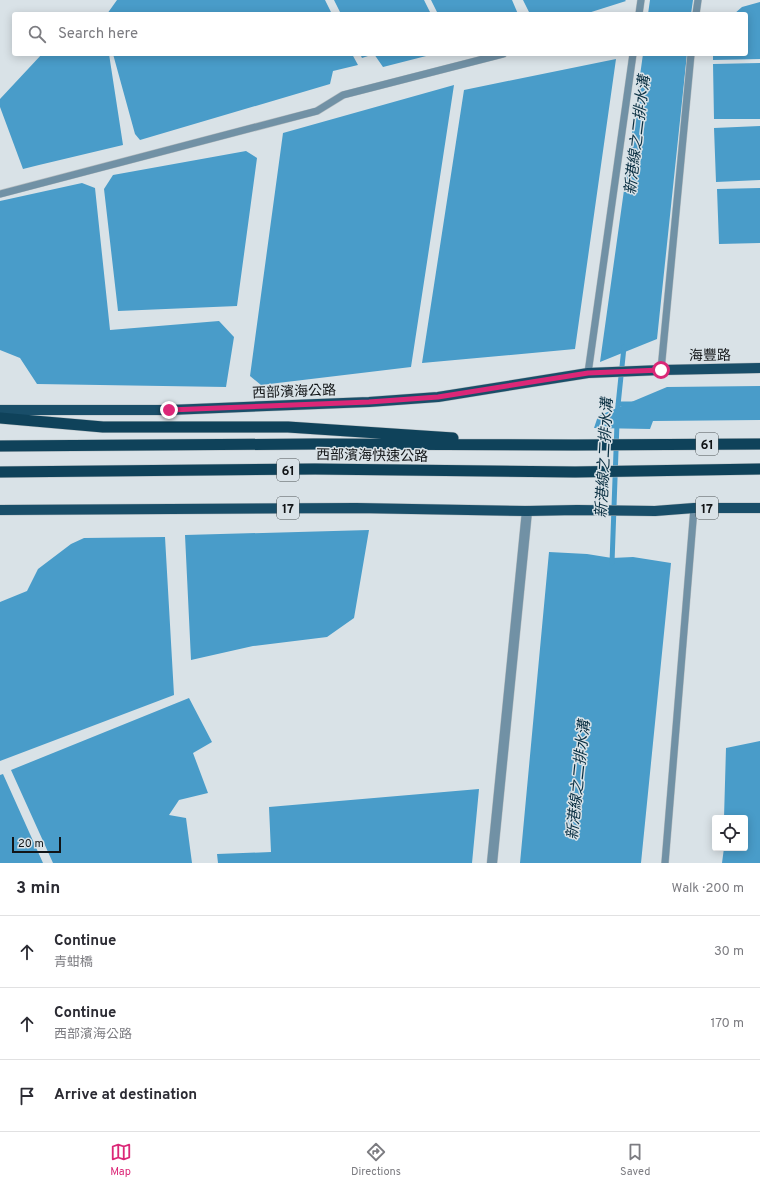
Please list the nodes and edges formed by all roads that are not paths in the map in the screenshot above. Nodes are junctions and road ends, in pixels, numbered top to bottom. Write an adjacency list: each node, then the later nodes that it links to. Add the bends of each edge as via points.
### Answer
1 (641, 0): 3 (lane)
2 (698, 0): 4 (lane)
3 (639, 12)
4 (696, 12)
5 (495, 56): 8 (lane, via 343,95 317,112)
6 (633, 56): 11 (lane)
7 (692, 56): 10 (lane)
8 (0, 194)
9 (760, 368): 10 (main road, 海豐路)
10 (661, 370): 11 (main road, 海豐路)
11 (588, 373): 12 (main road, 西部濱海公路, via 438,397 369,402 169,410)
12 (0, 410)
13 (0, 418): 15 (highway, via 103,427 288,427)
14 (760, 444): 15 (highway, 61)
15 (574, 445): 16 (highway, 西部濱海快速公路 / 61)
16 (0, 446)
17 (760, 469): 18 (highway, 西部濱海快速公路 / 61, via 575,472 315,469)
18 (0, 472)
19 (694, 508): 20 (main road, 17); 22 (main road, 17, via 655,511); 24 (lane)
20 (760, 508)
21 (0, 510): 22 (main road, 17, via 356,508)
22 (527, 511): 23 (street)
23 (492, 863)
24 (666, 863)

